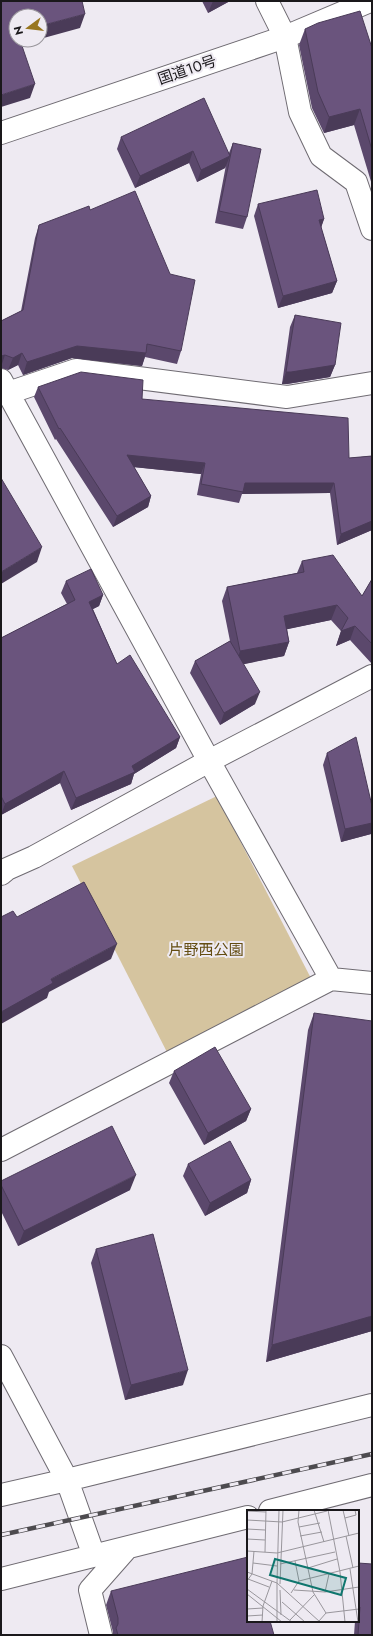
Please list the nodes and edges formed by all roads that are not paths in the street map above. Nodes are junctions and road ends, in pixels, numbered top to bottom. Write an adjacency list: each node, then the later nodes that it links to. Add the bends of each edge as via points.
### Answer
1 (267, 1): 3 (main road)
2 (370, 1): 3 (main road, 国道10号)
3 (285, 37): 4 (main road, 国道10号); 5 (main road, via 300,112 321,156 356,182)
4 (1, 133)
5 (372, 229)
6 (372, 383): 7 (main road, via 287,397 76,370)
7 (4, 386): 9 (main road)
8 (372, 676): 9 (main road)
9 (209, 761): 10 (main road, via 34,857); 11 (main road)
10 (3, 867)
11 (331, 979): 12 (main road); 13 (main road)
12 (372, 983)
13 (1, 1150)
14 (1, 1356): 16 (main road)
15 (372, 1405): 16 (main road)
16 (67, 1480): 18 (main road); 22 (main road)
17 (372, 1485): 19 (main road)
18 (1, 1495)
19 (274, 1510)
20 (247, 1517): 21 (main road)
21 (127, 1548): 22 (main road); 24 (main road, via 90,1590)
22 (94, 1556): 23 (main road)
23 (1, 1578)
24 (101, 1635)

